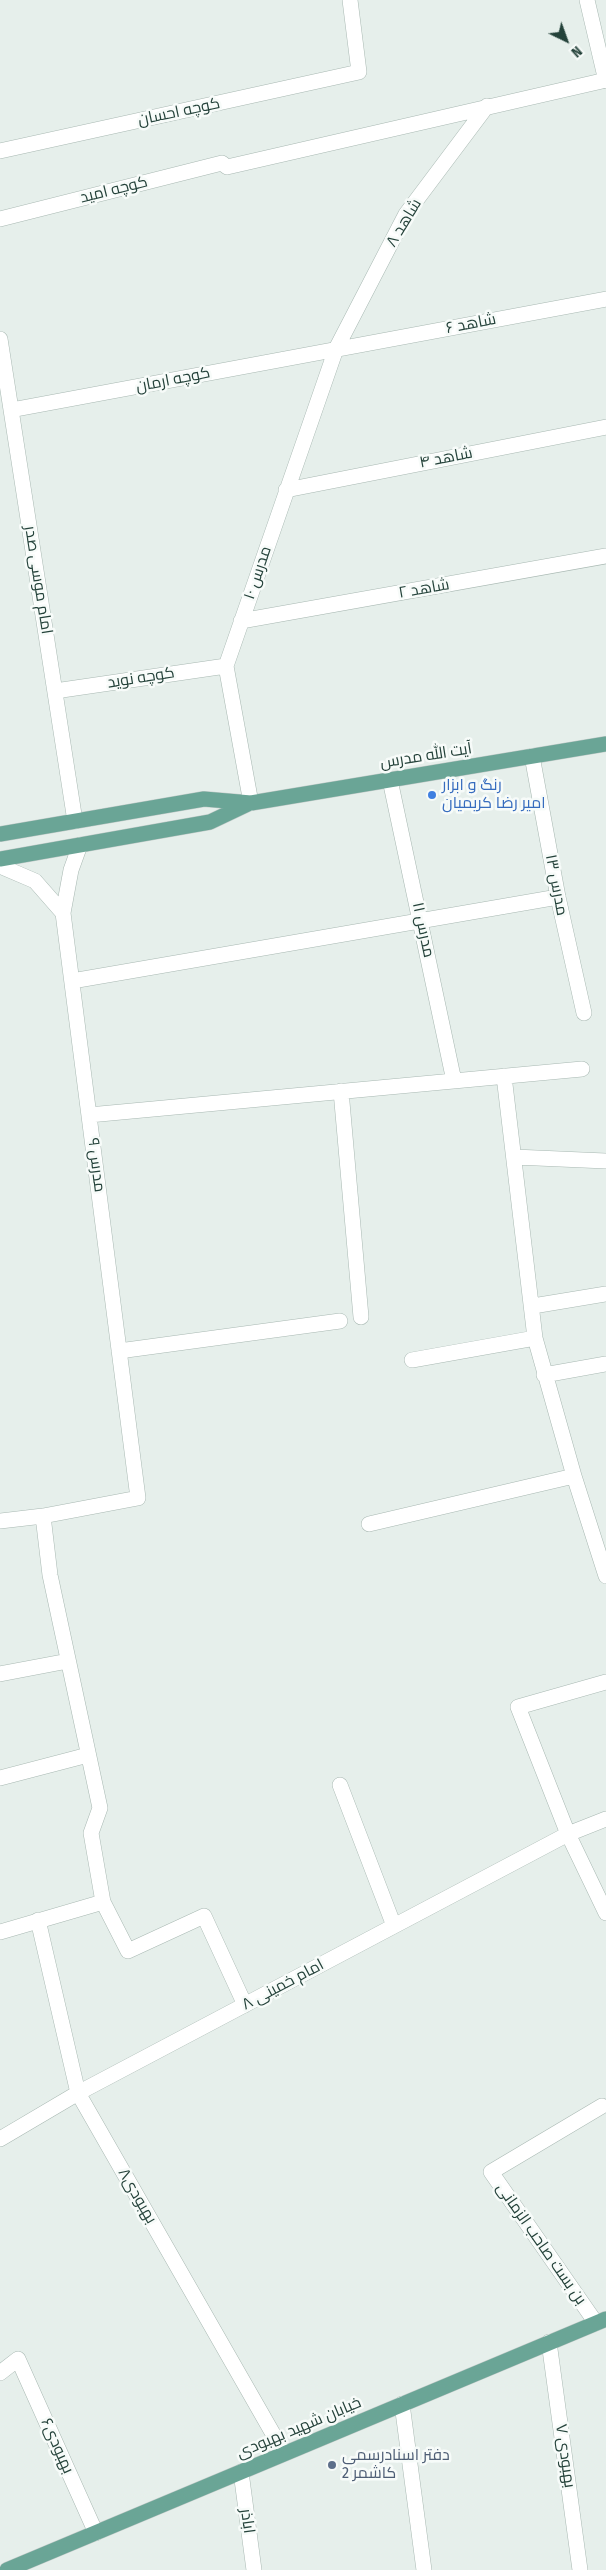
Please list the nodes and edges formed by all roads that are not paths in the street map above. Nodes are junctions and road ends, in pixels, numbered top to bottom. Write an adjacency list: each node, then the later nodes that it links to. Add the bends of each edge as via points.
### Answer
1 (350, 0): 5 (street, کوچه احسان, via 359,72)
2 (587, 0): 3 (street)
3 (606, 80): 4 (street)
4 (488, 106): 6 (street, کوچه امید, via 227,167 222,163); 9 (street, شاهد ۸, via 406,214)
5 (0, 151)
6 (0, 219)
7 (606, 299): 9 (street, شاهد ۶)
8 (0, 339): 10 (street, امام موسی صدر)
9 (336, 349): 10 (street, کوچه ارمان); 12 (street, مدرس ۱۰)
10 (11, 410): 16 (street, امام موسی صدر)
11 (606, 427): 12 (street, شاهد ۴)
12 (286, 490): 14 (street, مدرس ۱۰)
13 (606, 556): 14 (street, شاهد ۲)
14 (241, 622): 15 (street, مدرس ۱۰)
15 (226, 666): 16 (street, کوچه نوید); 20 (street, مدرس ۱۰)
16 (55, 691): 21 (street, امام موسی صدر)
17 (606, 744): 18 (main road, آیت الله مدرس)
18 (532, 756): 19 (main road, آیت الله مدرس); 26 (street, مدرس ۱۳)
19 (390, 780): 20 (main road, آیت الله مدرس); 28 (street, مدرس ۱۱)
20 (252, 802): 21 (main road, آیت الله مدرس, via 204,799); 23 (main road, آیت الله مدرس, via 210,822)
21 (75, 821): 22 (main road, آیت الله مدرس)
22 (0, 834)
23 (80, 845): 24 (main road, آیت الله مدرس); 27 (street, مدرس ۹, via 71,870)
24 (0, 859)
25 (0, 866): 27 (street, via 35,881)
26 (558, 897): 28 (street); 30 (street, مدرس ۱۳)
27 (63, 913): 29 (street, مدرس ۹)
28 (421, 921): 29 (street); 33 (street, مدرس ۱۱)
29 (72, 981): 35 (street, مدرس ۹)
30 (584, 1013)
31 (582, 1069): 32 (street)
32 (504, 1076): 33 (street); 36 (street)
33 (454, 1081): 34 (street)
34 (341, 1092): 35 (street); 40 (street)
35 (89, 1115): 43 (street, مدرس ۹)
36 (514, 1157): 37 (street); 39 (street)
37 (606, 1161)
38 (606, 1294): 39 (street)
39 (533, 1306): 42 (street)
40 (362, 1317)
41 (340, 1320): 43 (street)
42 (535, 1338): 44 (street); 46 (street)
43 (119, 1352): 48 (street, مدرس ۹, via 138,1498)
44 (412, 1360)
45 (606, 1364): 46 (street)
46 (544, 1375): 47 (street)
47 (574, 1476): 50 (street); 51 (street)
48 (43, 1516): 49 (street); 52 (street, via 50,1575)
49 (0, 1521)
50 (369, 1524)
51 (606, 1576)
52 (68, 1661): 53 (street); 55 (street)
53 (0, 1674)
54 (606, 1682): 59 (street, via 518,1707)
55 (88, 1755): 56 (street); 60 (street, via 100,1808 91,1832)
56 (0, 1778)
57 (340, 1785): 63 (street)
58 (606, 1819): 59 (street, امام خمینی ۸)
59 (568, 1834): 61 (street); 63 (street, امام خمینی ۸)
60 (103, 1902): 62 (street); 65 (street, via 128,1951 204,1916)
61 (606, 1913)
62 (38, 1920): 64 (street); 66 (street, بهبودی۸)
63 (394, 1926): 65 (street, امام خمینی ۸)
64 (0, 1932)
65 (245, 2005): 66 (street, امام خمینی ۸)
66 (78, 2093): 68 (street, امام خمینی ۸); 73 (street, بهبودی۸)
67 (602, 2106): 69 (street, بن بست صاحب الزمانی, via 491,2172)
68 (0, 2139)
69 (601, 2321): 70 (main road, خیابان شهید بهبودی)
70 (549, 2342): 72 (main road, خیابان شهید بهبودی); 79 (street, بهبودی ۷)
71 (0, 2373): 75 (street, بهبودی۶, via 18,2359)
72 (402, 2404): 73 (main road, خیابان شهید بهبودی); 78 (street)
73 (284, 2453): 74 (main road, خیابان شهید بهبودی)
74 (241, 2472): 75 (main road, خیابان شهید بهبودی); 77 (street, اباذر)
75 (96, 2532): 76 (main road, خیابان شهید بهبودی)
76 (7, 2570)
77 (254, 2570)
78 (424, 2570)
79 (580, 2570)

